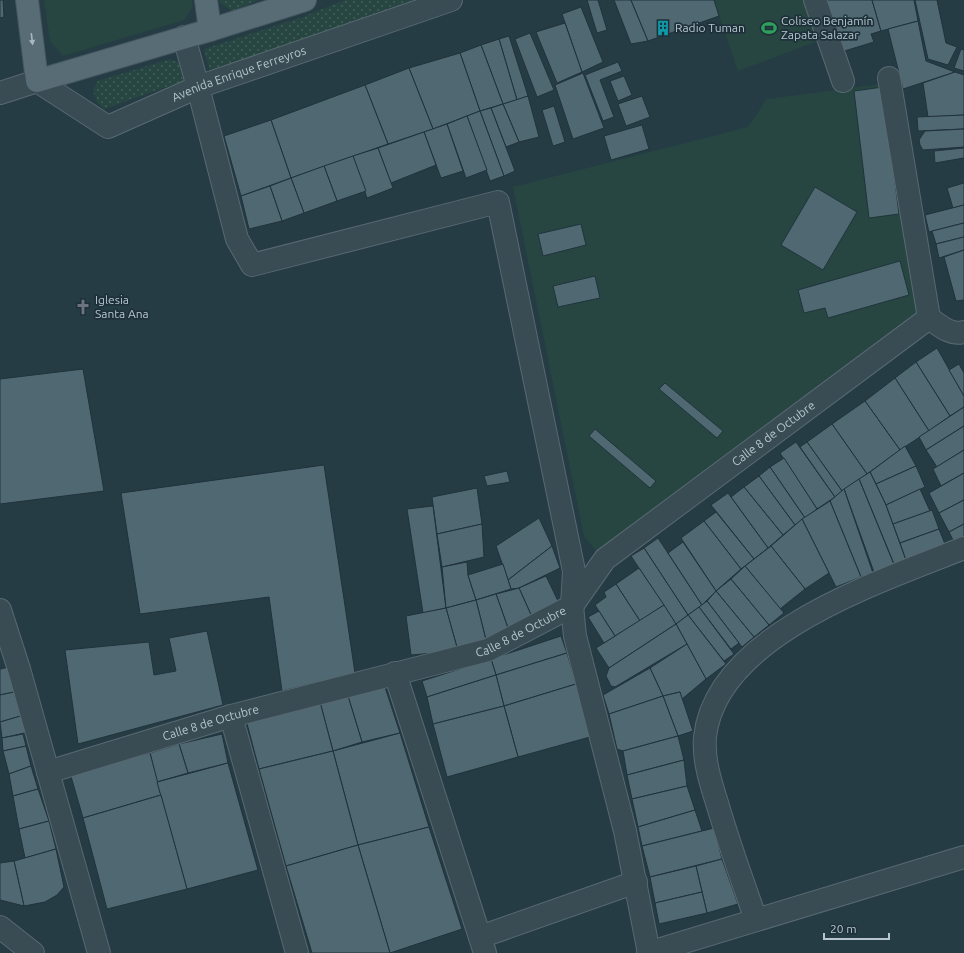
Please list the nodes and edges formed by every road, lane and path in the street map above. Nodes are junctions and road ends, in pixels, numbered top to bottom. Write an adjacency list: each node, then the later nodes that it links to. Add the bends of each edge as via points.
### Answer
1 (27, 0): 9 (main road, one-way to 9)
2 (206, 0): 6 (main road)
3 (304, 0): 6 (main road)
4 (451, 0): 11 (street, Avenida Enrique Ferreyros)
5 (814, 0): 10 (street)
6 (210, 30): 7 (main road)
7 (184, 37): 9 (main road); 11 (street)
8 (889, 78): 13 (street)
9 (37, 81): 11 (street, Avenida Enrique Ferreyros, via 108,127); 12 (street)
10 (843, 81)
11 (198, 87): 16 (street, via 237,239 252,265 498,202 574,571)
12 (0, 93)
13 (929, 318): 14 (street, via 945,329 958,334); 16 (street, Calle 8 de Octubre, via 605,559)
14 (964, 332)
15 (964, 548): 23 (street, via 854,592 805,618 762,646 734,674 713,706 705,738 708,775)
16 (572, 606): 18 (street, Calle 8 de Octubre, via 488,650); 22 (street, via 575,636)
17 (0, 610): 20 (street)
18 (395, 673): 19 (street, Calle 8 de Octubre); 25 (street)
19 (231, 716): 20 (street, Calle 8 de Octubre); 28 (street)
20 (48, 772): 27 (street)
21 (964, 857): 23 (street)
22 (636, 882): 25 (street); 29 (street)
23 (756, 920): 29 (street)
24 (0, 926): 26 (street)
25 (482, 945)
26 (33, 953)
27 (99, 953)
28 (297, 953)
29 (648, 953)

